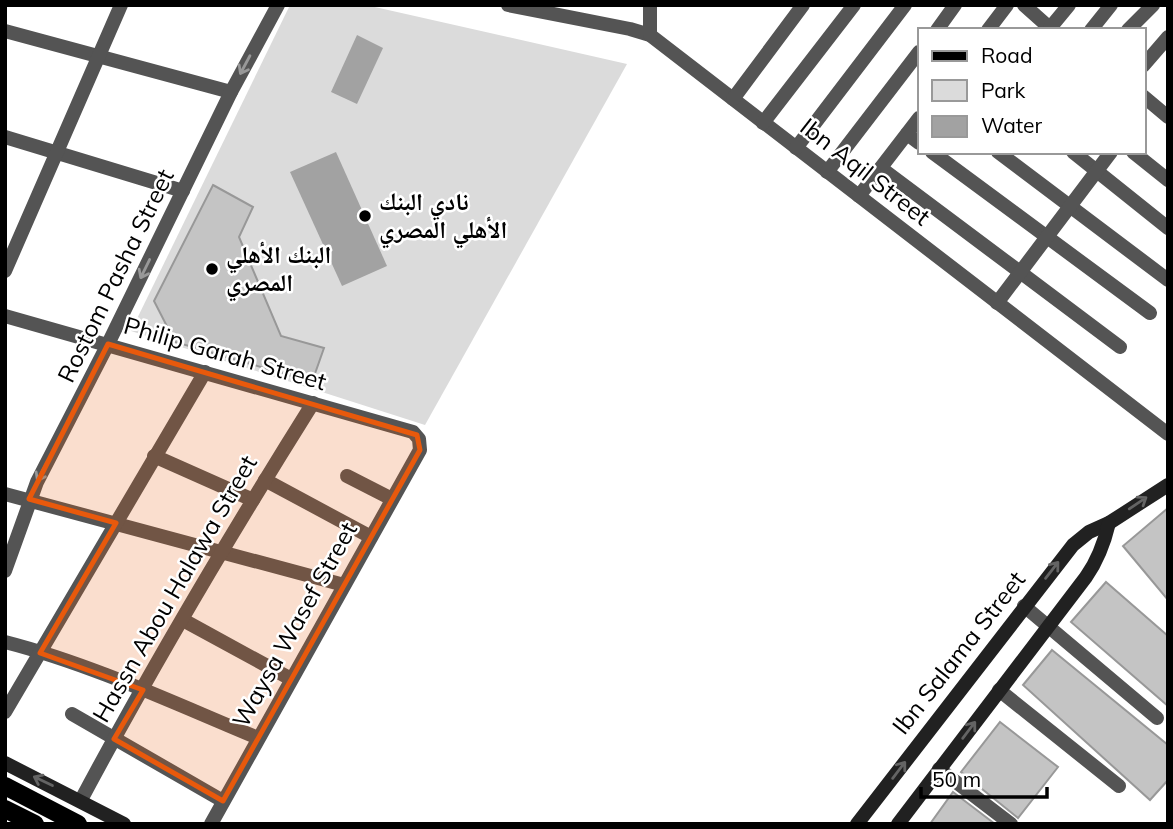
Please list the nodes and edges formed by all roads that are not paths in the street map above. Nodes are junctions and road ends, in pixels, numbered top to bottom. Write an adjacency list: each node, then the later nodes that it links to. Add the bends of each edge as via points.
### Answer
1 (121, 5): 25 (street)
2 (278, 5): 27 (street, Rostom Pasha Street, one-way to 27)
3 (508, 5): 14 (street, Ibn Aqil Street)
4 (803, 5): 29 (street)
5 (854, 5): 32 (street)
6 (905, 5): 36 (street)
7 (956, 5): 15 (street)
8 (1007, 5): 16 (street)
9 (1024, 5): 17 (street)
10 (1069, 5): 18 (street)
11 (1111, 5): 19 (street)
12 (1153, 5): 20 (street)
13 (653, 7): 22 (street)
14 (540, 8): 22 (street, Ibn Aqil Street)
15 (939, 28)
16 (990, 28)
17 (1050, 28)
18 (1052, 28)
19 (1093, 28)
20 (1130, 28)
21 (5, 32): 25 (street)
22 (650, 34): 29 (street, Ibn Aqil Street)
23 (1168, 37): 26 (street)
24 (918, 53): 44 (street)
25 (97, 55): 27 (street); 37 (street)
26 (1145, 64)
27 (231, 92): 47 (street, Rostom Pasha Street)
28 (1145, 98): 30 (street)
29 (733, 99): 32 (street, Ibn Aqil Street)
30 (1168, 117)
31 (918, 119): 33 (street)
32 (763, 123): 36 (street, Ibn Aqil Street)
33 (907, 134): 35 (street); 43 (street)
34 (5, 137): 37 (street)
35 (918, 142)
36 (796, 148): 44 (street, Ibn Aqil Street)
37 (57, 152): 47 (street); 52 (street)
38 (935, 154): 51 (street)
39 (1001, 154): 49 (street)
40 (1075, 154): 45 (street)
41 (1110, 154): 45 (street)
42 (1136, 154): 46 (street)
43 (881, 168): 48 (street); 53 (street)
44 (827, 172): 48 (street, Ibn Aqil Street)
45 (1097, 172): 49 (street); 50 (street)
46 (1168, 180)
47 (183, 191): 58 (street, Rostom Pasha Street, one-way to 58)
48 (859, 196): 55 (street, Ibn Aqil Street)
49 (1070, 207): 51 (street); 54 (street)
50 (1168, 228)
51 (1047, 237): 53 (street); 56 (street)
52 (5, 271)
53 (1020, 272): 55 (street); 59 (street)
54 (1168, 280)
55 (997, 303): 62 (street, Ibn Aqil Street)
56 (1150, 313)
57 (5, 316): 58 (street, Philip Garah Street)
58 (108, 344): 60 (street, Philip Garah Street); 69 (street, Rostom Pasha Street, one-way to 69)
59 (1121, 347)
60 (205, 372): 61 (street, Philip Garah Street); 64 (street)
61 (313, 403): 63 (street, Philip Garah Street, via 413,432); 66 (street, Hassn Abou Halawa Street)
62 (1168, 435)
63 (420, 450): 70 (street, Waysa Wasef Street)
64 (154, 456): 71 (street); 72 (street)
65 (347, 476): 70 (street)
66 (265, 480): 71 (street, Hassn Abou Halawa Street); 74 (street)
67 (1168, 485): 73 (street, Ibn Salama Street, one-way to 67)
68 (5, 494): 69 (street)
69 (29, 499): 72 (street); 76 (street, Rostom Pasha Street)
70 (392, 499): 74 (street, Waysa Wasef Street)
71 (253, 500): 75 (street, Hassn Abou Halawa Street)
72 (116, 523): 75 (street); 82 (street)
73 (1108, 523): 78 (street, Ibn Salama Street, one-way to 73, via 1073,545); 80 (street, via 1097,561)
74 (371, 537): 77 (street, Waysa Wasef Street)
75 (223, 552): 77 (street); 79 (street, Hassn Abou Halawa Street)
76 (5, 571)
77 (344, 585): 83 (street, Waysa Wasef Street)
78 (1024, 606): 80 (street); 102 (street, Ibn Salama Street, one-way to 78)
79 (183, 620): 83 (street); 84 (street, Hassn Abou Halawa Street)
80 (1048, 626): 85 (street); 88 (street)
81 (5, 642): 82 (street)
82 (40, 653): 84 (street); 86 (street)
83 (291, 679): 89 (street, Waysa Wasef Street)
84 (142, 690): 89 (street); 90 (street, Hassn Abou Halawa Street)
85 (999, 690): 92 (street, one-way to 85); 94 (street)
86 (5, 712)
87 (72, 714): 90 (street)
88 (1157, 718)
89 (258, 738): 96 (street, Waysa Wasef Street)
90 (114, 739): 95 (street, Hassn Abou Halawa Street); 96 (street)
91 (5, 763): 95 (street, one-way to 91)
92 (939, 769): 103 (street); 104 (street)
93 (5, 786): 99 (main road)
94 (1119, 786)
95 (82, 800): 100 (street)
96 (223, 801): 101 (street, Waysa Wasef Street)
97 (5, 809): 98 (main road)
98 (35, 824)
99 (78, 824)
100 (124, 824)
101 (211, 824)
102 (857, 824)
103 (898, 824)
104 (1011, 824)

